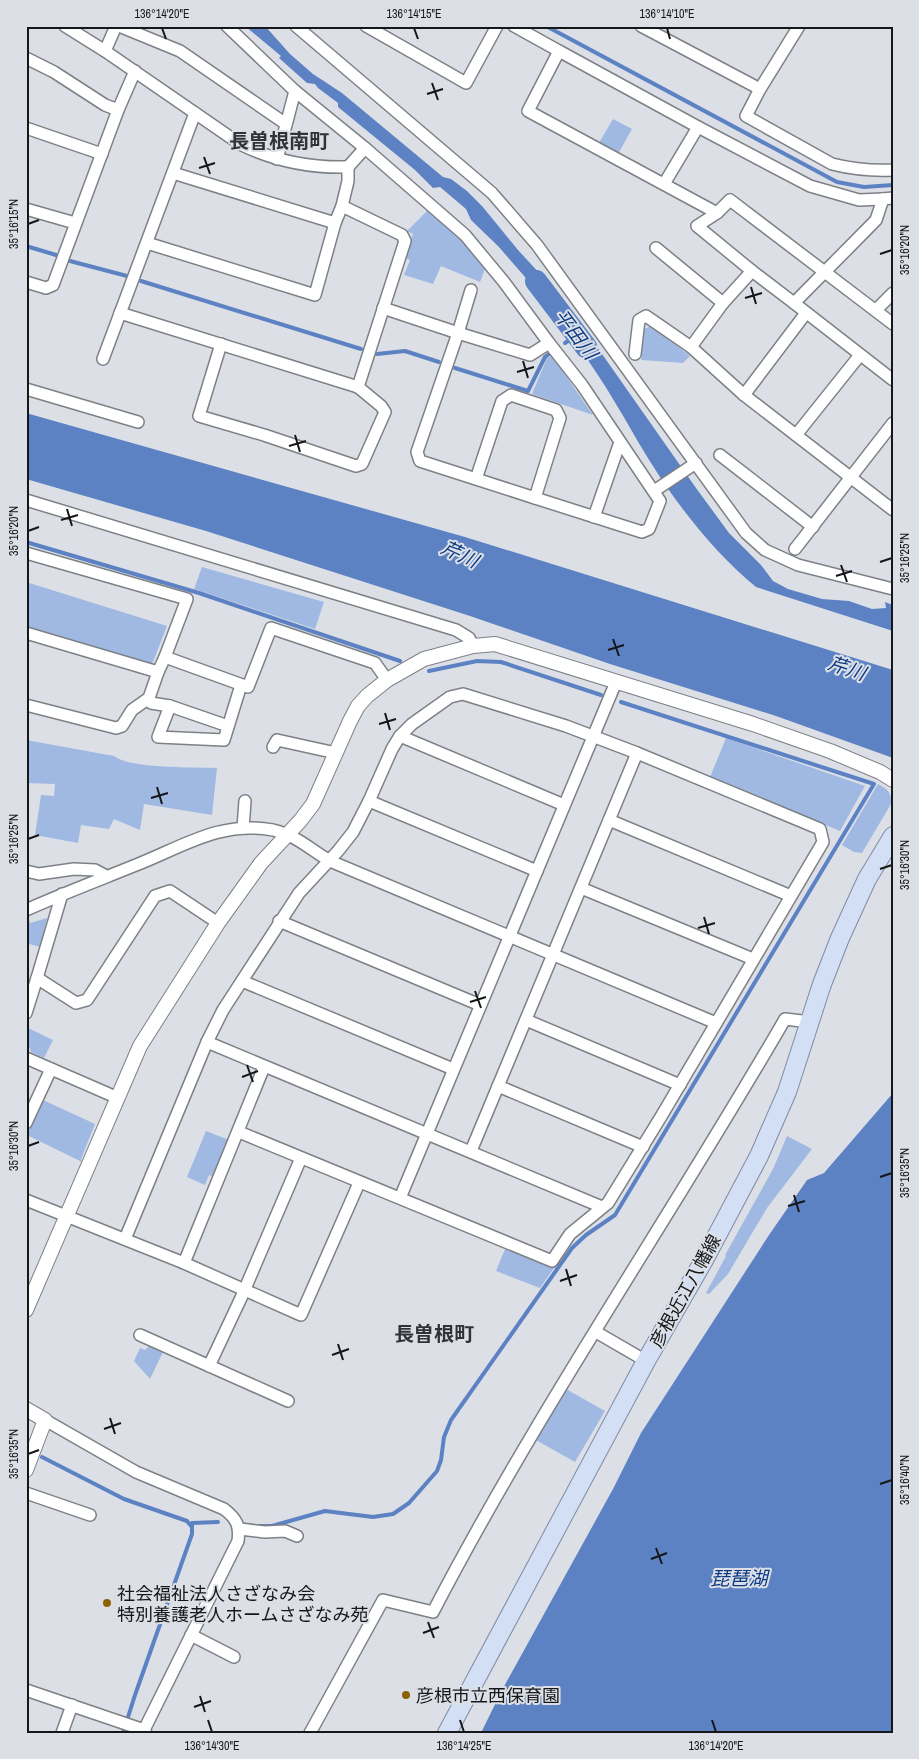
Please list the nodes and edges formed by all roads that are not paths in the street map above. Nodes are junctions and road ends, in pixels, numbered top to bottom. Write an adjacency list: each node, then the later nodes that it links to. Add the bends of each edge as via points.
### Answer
1 (65, 26): 11 (street)
2 (118, 26): 11 (street); 19 (street, via 180,51)
3 (226, 26): 16 (street)
4 (296, 26): 10 (street)
5 (366, 26): 6 (street, via 466,83)
6 (496, 26)
7 (514, 26): 12 (street)
8 (641, 26): 15 (street)
9 (797, 27): 15 (street)
10 (312, 32): 65 (street, via 347,70 492,193 513,215)
11 (105, 51): 14 (street)
12 (559, 51): 20 (street); 28 (street, via 528,111)
13 (26, 58): 17 (street)
14 (135, 72): 17 (street); 18 (street)
15 (760, 89): 26 (street, via 746,116 832,164 866,170)
16 (295, 91): 19 (street); 22 (street)
17 (118, 110): 23 (street)
18 (195, 113): 24 (street, via 240,144); 27 (street)
19 (286, 124): 24 (street)
20 (698, 126): 28 (street); 29 (street, via 810,186 859,200)
21 (26, 128): 23 (street)
22 (365, 148): 25 (street); 50 (street, via 465,236 504,282)
23 (102, 154): 34 (street)
24 (277, 159): 25 (street, via 326,168)
25 (348, 167): 30 (street)
26 (893, 170)
27 (173, 173): 33 (street); 35 (street)
28 (664, 184): 32 (street)
29 (888, 199): 38 (street, via 876,220)
30 (342, 206): 33 (street); 44 (street, via 402,235 405,241)
31 (26, 209): 34 (street)
32 (717, 213): 37 (street, via 697,226); 38 (street, via 730,200)
33 (335, 223): 35 (street, via 315,294)
34 (75, 224): 39 (street, via 53,285 46,288)
35 (147, 243): 46 (street)
36 (656, 248): 42 (street)
37 (752, 271): 42 (street); 43 (street)
38 (824, 272): 43 (street); 45 (street)
39 (26, 282)
40 (471, 290): 49 (street)
41 (893, 293): 45 (street)
42 (723, 303): 52 (street)
43 (794, 303): 47 (street)
44 (383, 308): 49 (street); 57 (street)
45 (876, 310): 48 (street)
46 (120, 313): 51 (street); 55 (street)
47 (806, 313): 54 (street); 59 (street)
48 (893, 324)
49 (458, 333): 50 (street, via 530,355); 66 (street, via 417,452 420,461)
50 (548, 343): 63 (street, via 582,385)
51 (221, 344): 57 (street); 57 (street, via 199,416 356,466 362,464 385,412)
52 (691, 347): 53 (street, via 646,316 640,320); 59 (street)
53 (635, 354)
54 (860, 355): 56 (street); 62 (street)
55 (103, 359)
56 (893, 380)
57 (358, 387)
58 (26, 389): 60 (street)
59 (744, 395): 62 (street)
60 (138, 422)
61 (893, 423): 67 (street)
62 (796, 435): 67 (street)
63 (620, 442): 68 (street); 72 (street)
64 (720, 455): 73 (street)
65 (694, 465): 68 (street); 76 (street, via 746,533 764,550 798,565)
66 (476, 478): 69 (street); 69 (street, via 502,401 511,395 556,410 560,418)
67 (851, 478): 71 (street); 73 (street)
68 (656, 490): 72 (street, via 660,501 649,530 642,532)
69 (535, 498): 72 (street)
70 (26, 500): 78 (street, via 456,630 469,638)
71 (893, 510)
72 (594, 517)
73 (813, 527): 74 (street)
74 (795, 549)
75 (26, 553): 79 (street, via 187,599)
76 (893, 589)
77 (26, 633): 80 (street)
78 (473, 646): 81 (street, via 424,659); 82 (street, via 495,644)
79 (165, 657): 80 (street); 83 (street)
80 (158, 672): 84 (street)
81 (387, 680): 83 (street, via 374,664 271,628 248,687); 91 (street, via 358,706)
82 (616, 682): 89 (street); 93 (street, via 830,751)
83 (241, 685): 87 (street)
84 (149, 698): 85 (street, via 132,710 122,726 116,728); 86 (street, via 151,703)
85 (26, 705)
86 (170, 706): 87 (street); 87 (street, via 158,737 224,740)
87 (228, 726)
88 (400, 736): 89 (street, via 450,697 463,694); 95 (street); 96 (street)
89 (592, 737): 92 (street); 96 (street)
90 (276, 739): 91 (street)
91 (336, 753): 99 (street, via 313,804)
92 (638, 753): 97 (street); 107 (street, via 820,829 823,842)
93 (893, 780)
94 (245, 801): 98 (street)
95 (369, 801): 101 (street, via 353,832); 103 (street)
96 (564, 805): 103 (street)
97 (609, 820): 105 (street); 107 (street)
98 (243, 828): 99 (street); 104 (street, via 211,834 171,848)
99 (287, 834): 101 (street); 110 (street, via 260,862)
100 (893, 836): 119 (main road, 彦根近江八幡線, via 867,879 840,938)
101 (330, 860): 109 (street, via 299,893); 111 (street)
102 (26, 871): 104 (street, via 39,874 94,870)
103 (537, 871): 111 (street)
104 (106, 876): 106 (street)
105 (581, 888): 112 (street); 113 (street)
106 (62, 894): 108 (street); 114 (street)
107 (790, 896): 113 (street)
108 (26, 910)
109 (280, 921): 115 (street); 116 (street)
110 (218, 923): 114 (street, via 170,891 155,896 87,1000 76,1003); 128 (street, via 140,1046)
111 (509, 936): 112 (street); 116 (street)
112 (553, 955): 118 (street); 120 (street)
113 (754, 959): 120 (street)
114 (37, 978): 117 (street)
115 (242, 980): 121 (street); 125 (street)
116 (480, 1005): 125 (street)
117 (26, 1013)
118 (526, 1020): 126 (street); 127 (street)
119 (810, 1022): 144 (street, via 785,1019); 146 (main road, 彦根近江八幡線, via 787,1092 759,1156)
120 (716, 1024): 126 (street)
121 (207, 1042): 123 (street); 140 (street)
122 (26, 1058): 124 (street)
123 (264, 1066): 130 (street); 131 (street)
124 (51, 1069): 128 (street); 129 (street)
125 (453, 1069): 131 (street)
126 (680, 1085): 132 (street)
127 (498, 1086): 132 (street); 133 (street)
128 (118, 1098): 139 (street)
129 (26, 1123)
130 (239, 1132): 134 (street); 141 (street)
131 (426, 1133): 133 (street); 136 (street)
132 (643, 1147): 138 (street, via 608,1203)
133 (471, 1151): 138 (street)
134 (301, 1158): 135 (street); 142 (street)
135 (360, 1183): 136 (street); 142 (street, via 301,1315)
136 (400, 1198): 138 (street, via 552,1261 570,1234)
137 (26, 1200): 139 (street)
138 (602, 1207)
139 (67, 1217): 140 (street); 143 (street)
140 (125, 1239): 141 (street)
141 (184, 1264): 142 (street)
142 (244, 1290): 147 (street)
143 (26, 1310)
144 (596, 1332): 146 (street); 162 (street, via 522,1452 433,1612 383,1600)
145 (140, 1335): 147 (street)
146 (646, 1361): 163 (main road, 彦根近江八幡線)
147 (209, 1366): 148 (street)
148 (288, 1401)
149 (26, 1409): 150 (street)
150 (45, 1420): 151 (street); 154 (street, via 136,1472 224,1509)
151 (28, 1465)
152 (26, 1493): 153 (street)
153 (90, 1515)
154 (240, 1529): 155 (street, via 285,1530); 156 (street, via 238,1541)
155 (297, 1536)
156 (191, 1635): 157 (street); 160 (street)
157 (234, 1657)
158 (26, 1690): 159 (street)
159 (72, 1705): 160 (street); 161 (street)
160 (144, 1731)
161 (62, 1733)
162 (310, 1733)
163 (447, 1733)

